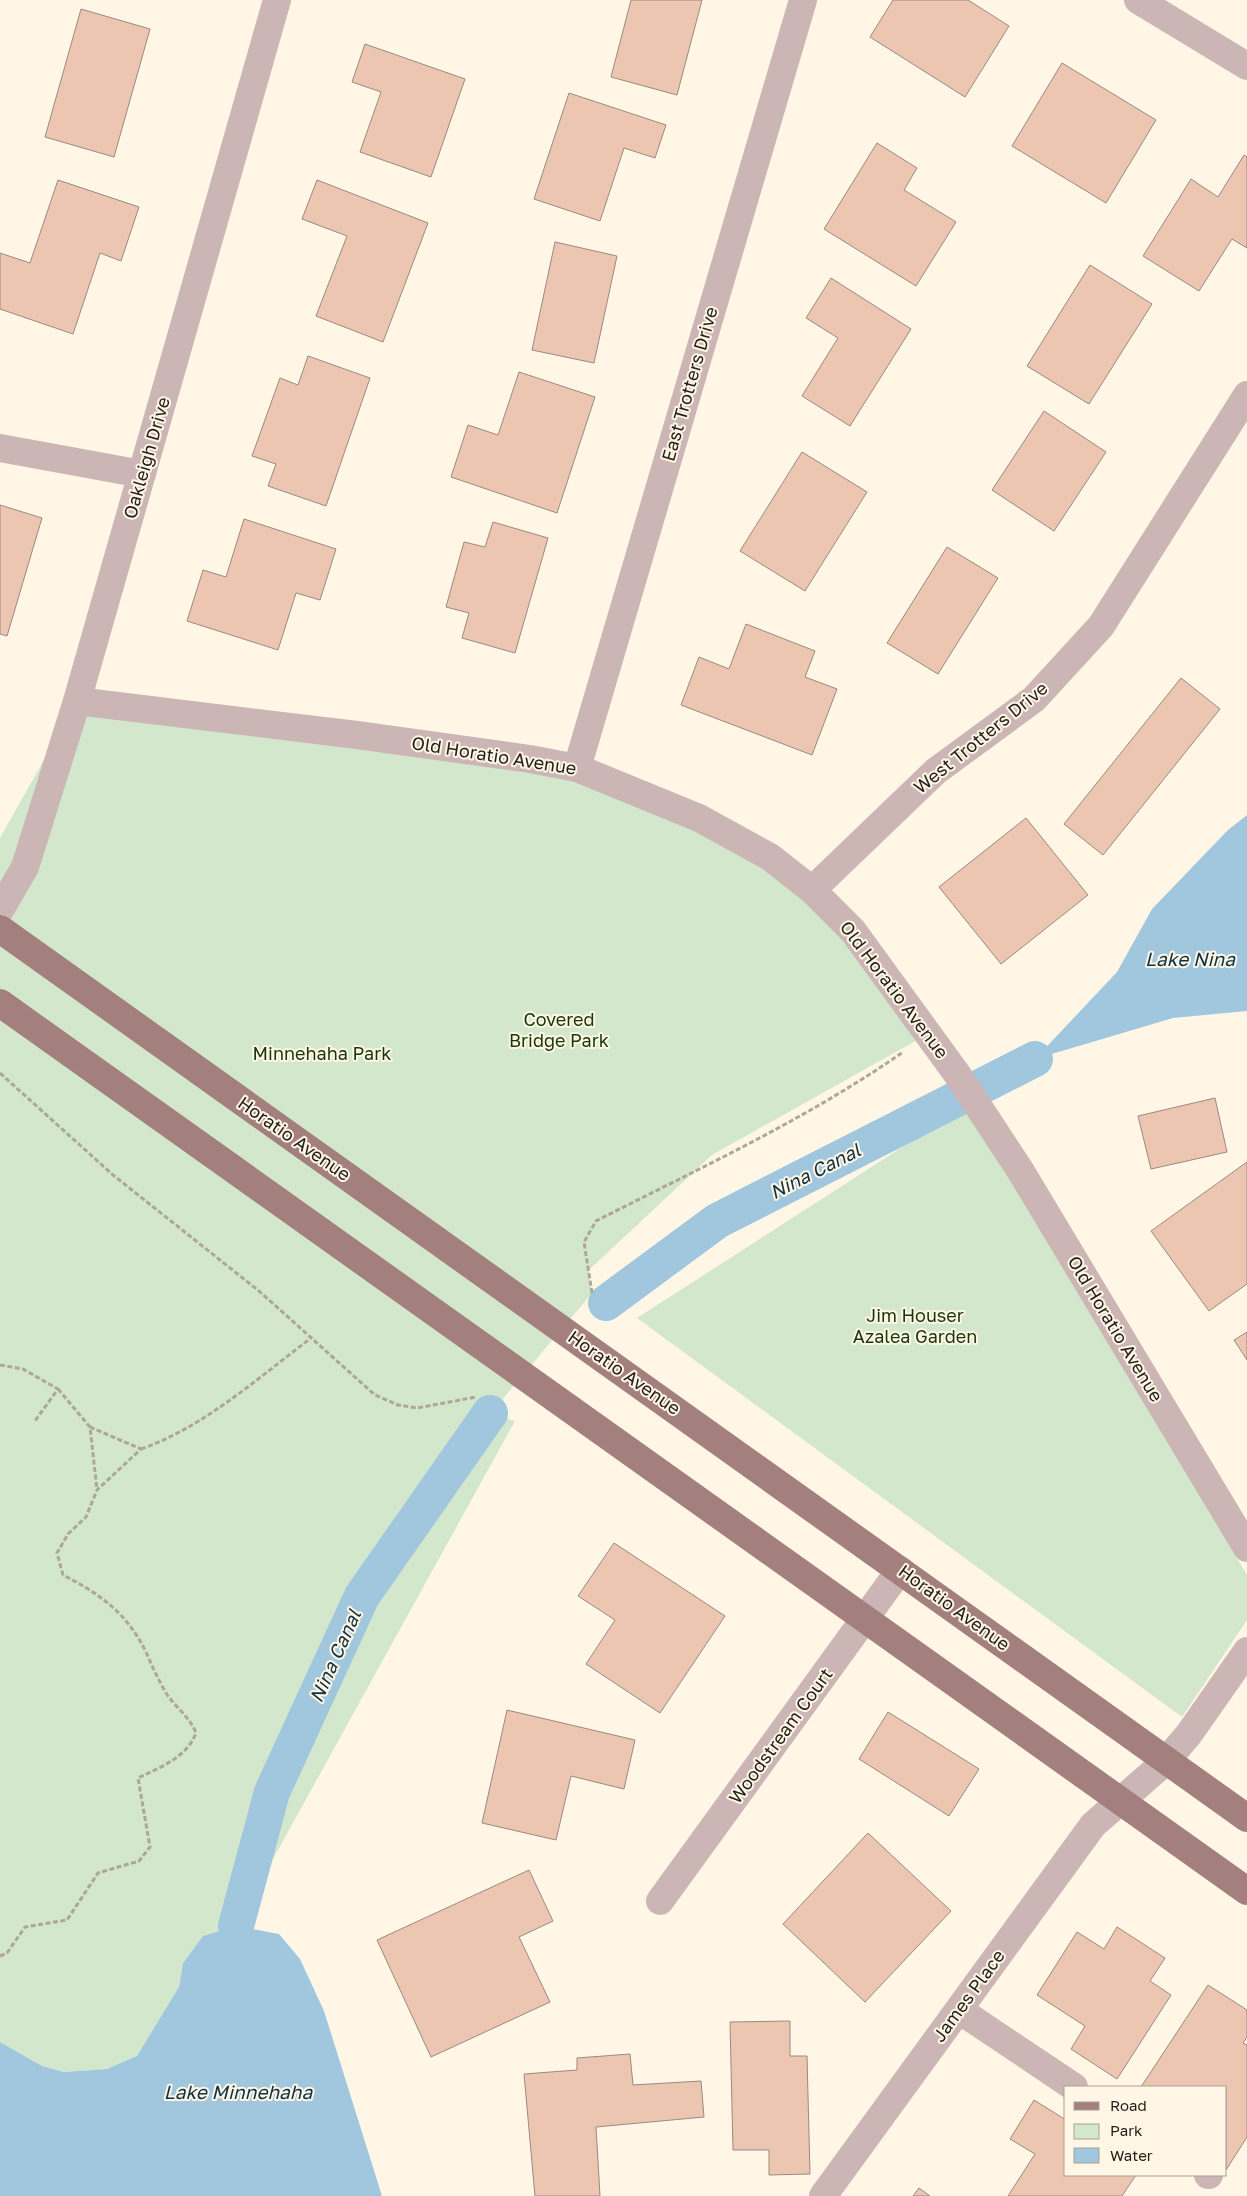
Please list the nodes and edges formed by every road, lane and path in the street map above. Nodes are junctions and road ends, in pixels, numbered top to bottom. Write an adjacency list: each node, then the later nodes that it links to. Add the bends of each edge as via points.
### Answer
1 (277, 0): 7 (street, Oakleigh Drive)
2 (803, 0): 9 (street, East Trotters Drive)
3 (1138, 0): 4 (street)
4 (1247, 66)
5 (1247, 396): 10 (street, West Trotters Drive, via 1101,626 1034,699 936,771)
6 (0, 448): 7 (street)
7 (142, 474): 8 (street, Oakleigh Drive)
8 (77, 701): 9 (street, Old Horatio Avenue, via 357,734); 11 (street, Oakleigh Drive, via 25,867)
9 (577, 768): 10 (street, Old Horatio Avenue, via 699,818 770,857)
10 (812, 890): 14 (street, Old Horatio Avenue, via 853,931)
11 (0, 910)
12 (0, 929): 26 (main road, Horatio Avenue)
13 (0, 1003): 27 (main road)
14 (928, 1034): 16 (path, via 859,1082 778,1128 596,1220 584,1242); 25 (street, Old Horatio Avenue, via 1020,1170)
15 (0, 1073): 17 (path, via 112,1175 259,1291)
16 (592, 1293)
17 (311, 1338): 20 (path, via 376,1395 398,1405 417,1408); 23 (path, via 214,1410 166,1440)
18 (0, 1365): 19 (path, via 23,1368)
19 (58, 1389): 21 (path); 22 (path)
20 (476, 1397)
21 (34, 1421)
22 (90, 1427): 23 (path); 24 (path)
23 (141, 1449): 24 (path)
24 (97, 1490): 34 (path, via 86,1517 68,1534 57,1553 63,1575 96,1592 128,1623 171,1700 193,1724 196,1733 191,1746 169,1763 138,1778 150,1847 140,1862 98,1873 67,1920 25,1927 7,1953)
25 (1247, 1548)
26 (900, 1570): 27 (street, Woodstream Court); 29 (main road, Horatio Avenue)
27 (864, 1620): 30 (main road); 33 (street, Woodstream Court)
28 (1247, 1651): 29 (street, via 1189,1734)
29 (1166, 1761): 30 (street); 31 (main road, Horatio Avenue)
30 (1120, 1802): 32 (main road); 35 (street, James Place, via 1093,1825)
31 (1247, 1818)
32 (1247, 1891)
33 (660, 1901)
34 (0, 1956)
35 (959, 2010): 36 (street); 37 (street, James Place)
36 (1073, 2086)
37 (823, 2196)

